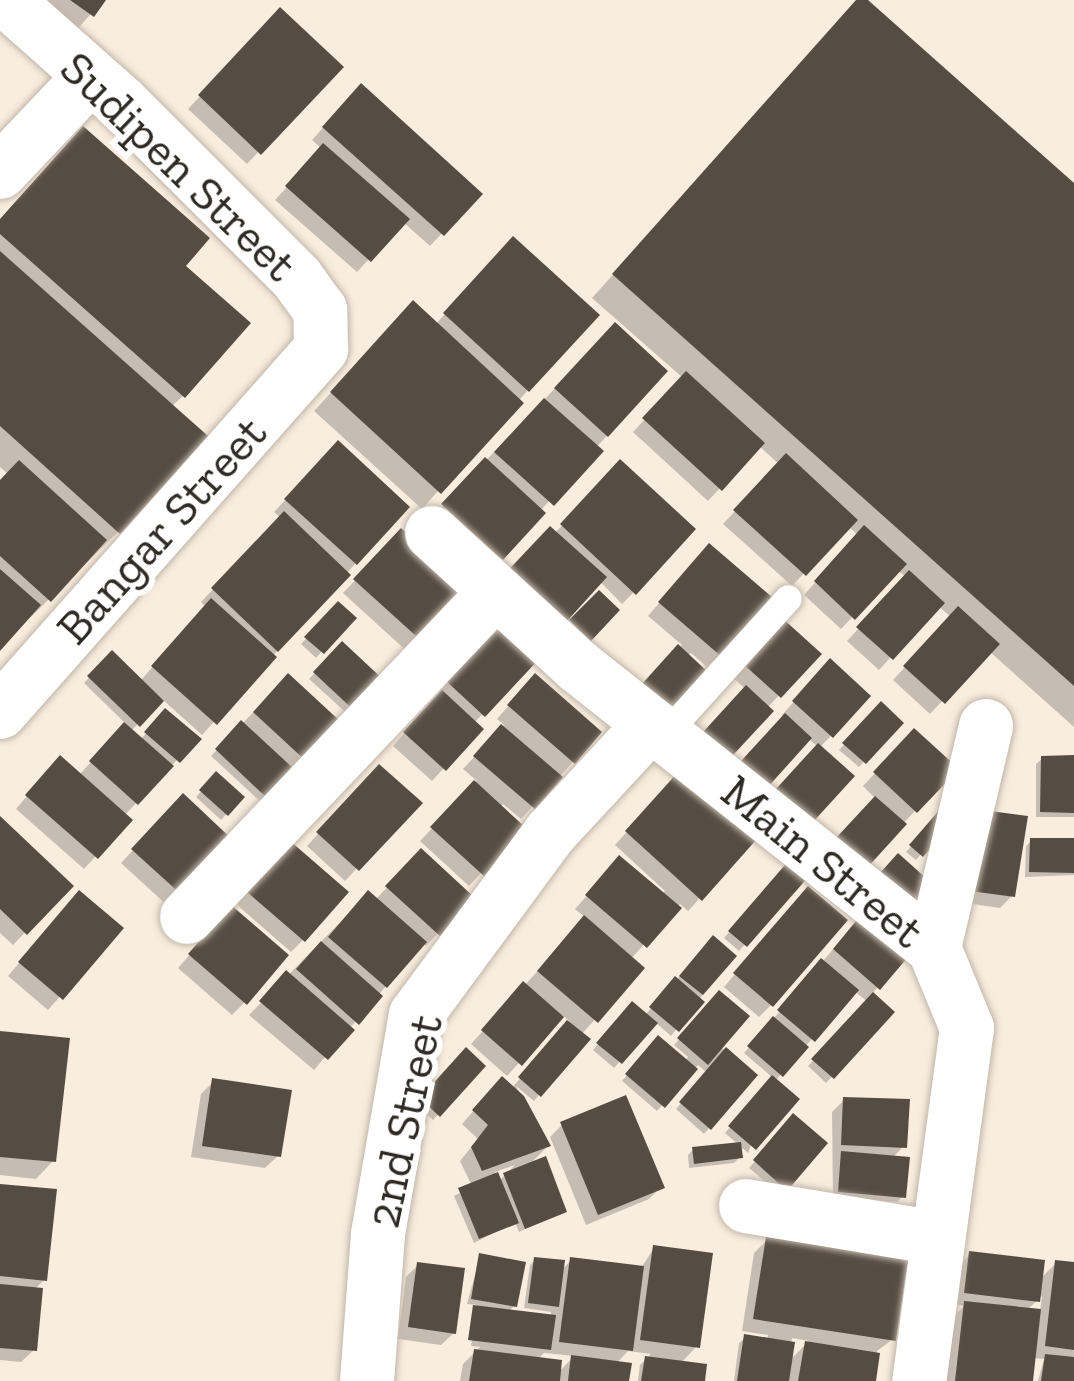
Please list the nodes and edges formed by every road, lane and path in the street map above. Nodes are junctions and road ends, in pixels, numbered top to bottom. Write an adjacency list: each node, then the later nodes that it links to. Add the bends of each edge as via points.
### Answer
1 (6, 0): 2 (street, Sudipen Street)
2 (90, 77): 3 (street); 4 (street, Sudipen Street, via 297,278 320,310)
3 (0, 172)
4 (321, 349): 8 (street, Bangar Street)
5 (432, 533): 6 (street, Main Street)
6 (494, 593): 10 (street, Main Street); 11 (street)
7 (788, 598): 10 (lane)
8 (0, 712)
9 (986, 726): 12 (street)
10 (657, 729): 12 (street, Main Street); 15 (street, 2nd Street, via 551,832 416,1015 378,1234)
11 (187, 917)
12 (934, 948): 14 (street, Main Street, via 967,1028)
13 (746, 1206): 14 (street)
14 (938, 1238): 16 (street, Main Street)
15 (367, 1381)
16 (919, 1381)

